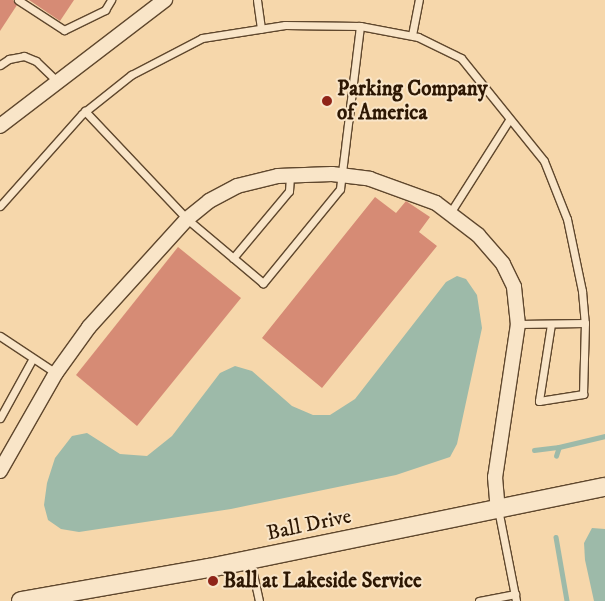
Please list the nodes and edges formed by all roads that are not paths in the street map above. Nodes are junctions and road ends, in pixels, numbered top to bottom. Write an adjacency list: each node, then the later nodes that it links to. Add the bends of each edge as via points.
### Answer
1 (18, 0): 2 (lane, via 64,30 105,10)
2 (111, 0)
3 (165, 0): 10 (street)
4 (257, 0): 7 (lane)
5 (419, 0): 8 (lane)
6 (360, 26): 7 (lane, via 285,25); 8 (lane); 15 (lane)
7 (261, 28): 11 (lane, via 202,38 131,75)
8 (412, 36): 12 (lane, via 444,47 461,58)
9 (0, 65): 10 (lane, via 9,58 24,56 36,61)
10 (58, 82): 13 (street)
11 (85, 111): 16 (lane); 18 (lane)
12 (509, 120): 17 (lane); 22 (lane, via 544,161 567,219 582,291)
13 (0, 126)
14 (290, 175): 15 (street); 18 (street, via 237,186 209,201); 19 (lane, via 290,191)
15 (341, 176): 17 (street, via 370,179 404,190); 19 (lane, via 340,189 263,283)
16 (0, 206)
17 (450, 213): 20 (street, via 478,235 503,264 514,287)
18 (186, 219): 19 (lane); 25 (street, via 102,312)
19 (233, 258)
20 (518, 324): 21 (lane); 29 (street, via 495,477)
21 (551, 324): 22 (lane); 22 (lane, via 539,401 583,394)
22 (584, 324)
23 (0, 336): 24 (lane)
24 (33, 358): 25 (lane); 26 (lane)
25 (56, 373): 27 (street)
26 (0, 418)
27 (2, 464)
28 (605, 487): 29 (street, Ball Drive)
29 (498, 509): 30 (street, Ball Drive); 31 (lane)
30 (250, 560): 32 (street, Ball Drive); 33 (lane)
31 (516, 597): 34 (lane)
32 (21, 601)
33 (258, 601)
34 (479, 601)

